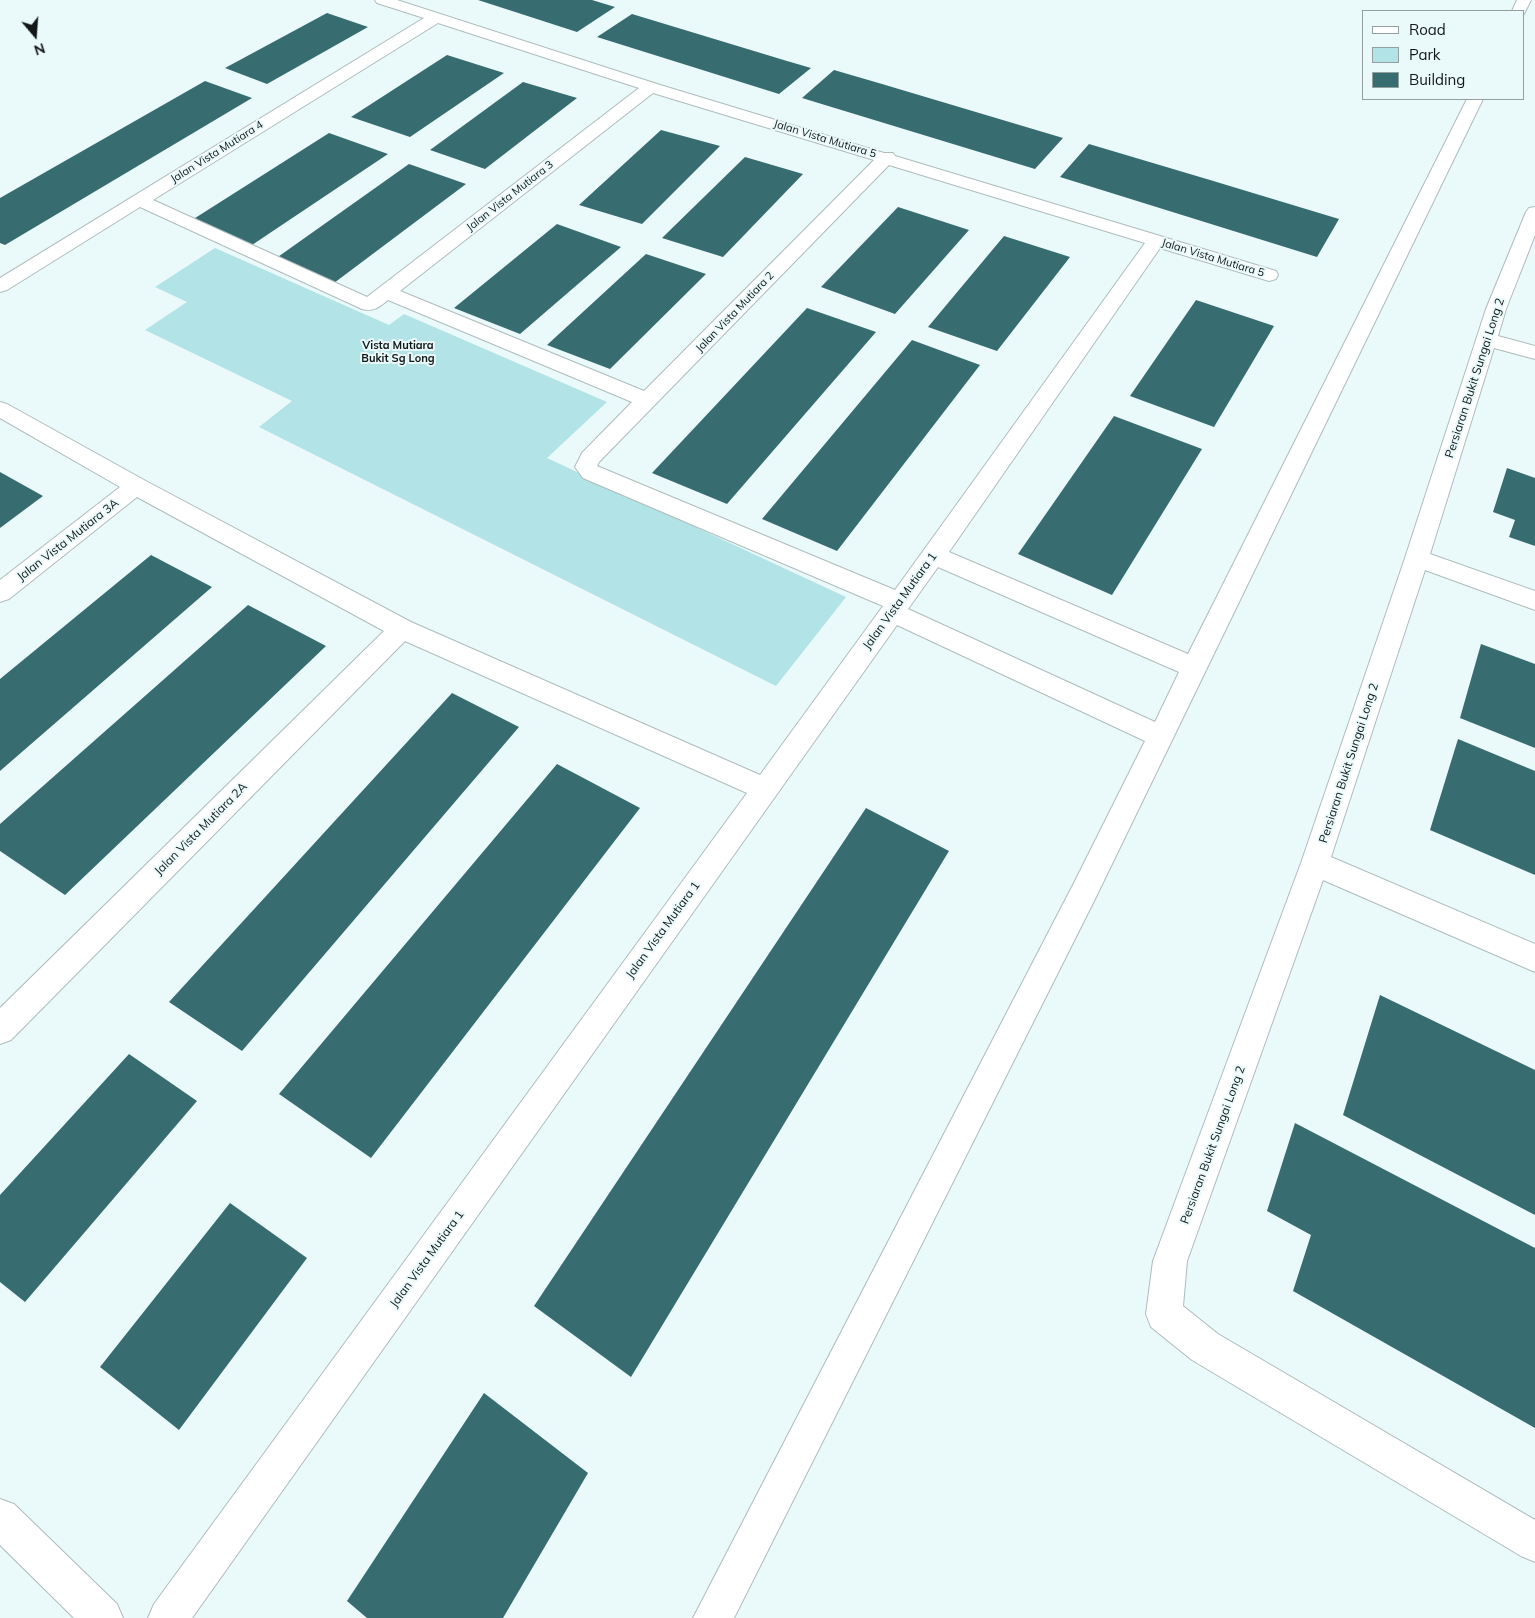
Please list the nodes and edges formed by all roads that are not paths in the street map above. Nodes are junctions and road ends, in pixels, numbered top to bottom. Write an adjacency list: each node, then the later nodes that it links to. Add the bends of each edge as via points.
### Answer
1 (382, 0): 2 (street, Jalan Vista Mutiara 5)
2 (435, 18): 3 (street, Jalan Vista Mutiara 5); 6 (street, Jalan Vista Mutiara 4)
3 (651, 87): 5 (street, Jalan Vista Mutiara 5); 11 (street, Jalan Vista Mutiara 3)
4 (1475, 100): 23 (street)
5 (886, 157): 8 (street, Jalan Vista Mutiara 5); 14 (street, Jalan Vista Mutiara 2)
6 (139, 200): 10 (street, Jalan Vista Mutiara 4); 11 (street, Jalan Vista Mutiara 3, via 369,305)
7 (1535, 212): 12 (street, Persiaran Bukit Sungai Long 2)
8 (1156, 240): 9 (street, Jalan Vista Mutiara 5); 17 (street, Jalan Vista Mutiara 1)
9 (1270, 275)
10 (0, 286)
11 (386, 292): 14 (street)
12 (1487, 339): 13 (street); 18 (street, Persiaran Bukit Sungai Long 2)
13 (1535, 353)
14 (648, 401): 21 (street, Jalan Vista Mutiara 2, via 590,458 586,467 591,473)
15 (0, 409): 16 (street)
16 (136, 486): 19 (street, Jalan Vista Mutiara 3A); 22 (street)
17 (934, 556): 21 (street, Jalan Vista Mutiara 1); 23 (street)
18 (1417, 558): 20 (street); 26 (street, Persiaran Bukit Sungai Long 2)
19 (0, 593)
20 (1535, 601)
21 (896, 607): 24 (street); 25 (street, Jalan Vista Mutiara 1)
22 (402, 629): 25 (street); 28 (street, Jalan Vista Mutiara 2A)
23 (1195, 668): 24 (street)
24 (1160, 736): 33 (street, via 1086,890)
25 (765, 789): 32 (street, Jalan Vista Mutiara 1)
26 (1315, 863): 27 (street); 30 (street, Persiaran Bukit Sungai Long 2, via 1170,1261 1164,1314 1205,1347)
27 (1535, 958)
28 (0, 1030)
29 (0, 1518): 31 (street)
30 (1535, 1542)
31 (103, 1618)
32 (168, 1618)
33 (713, 1618)

